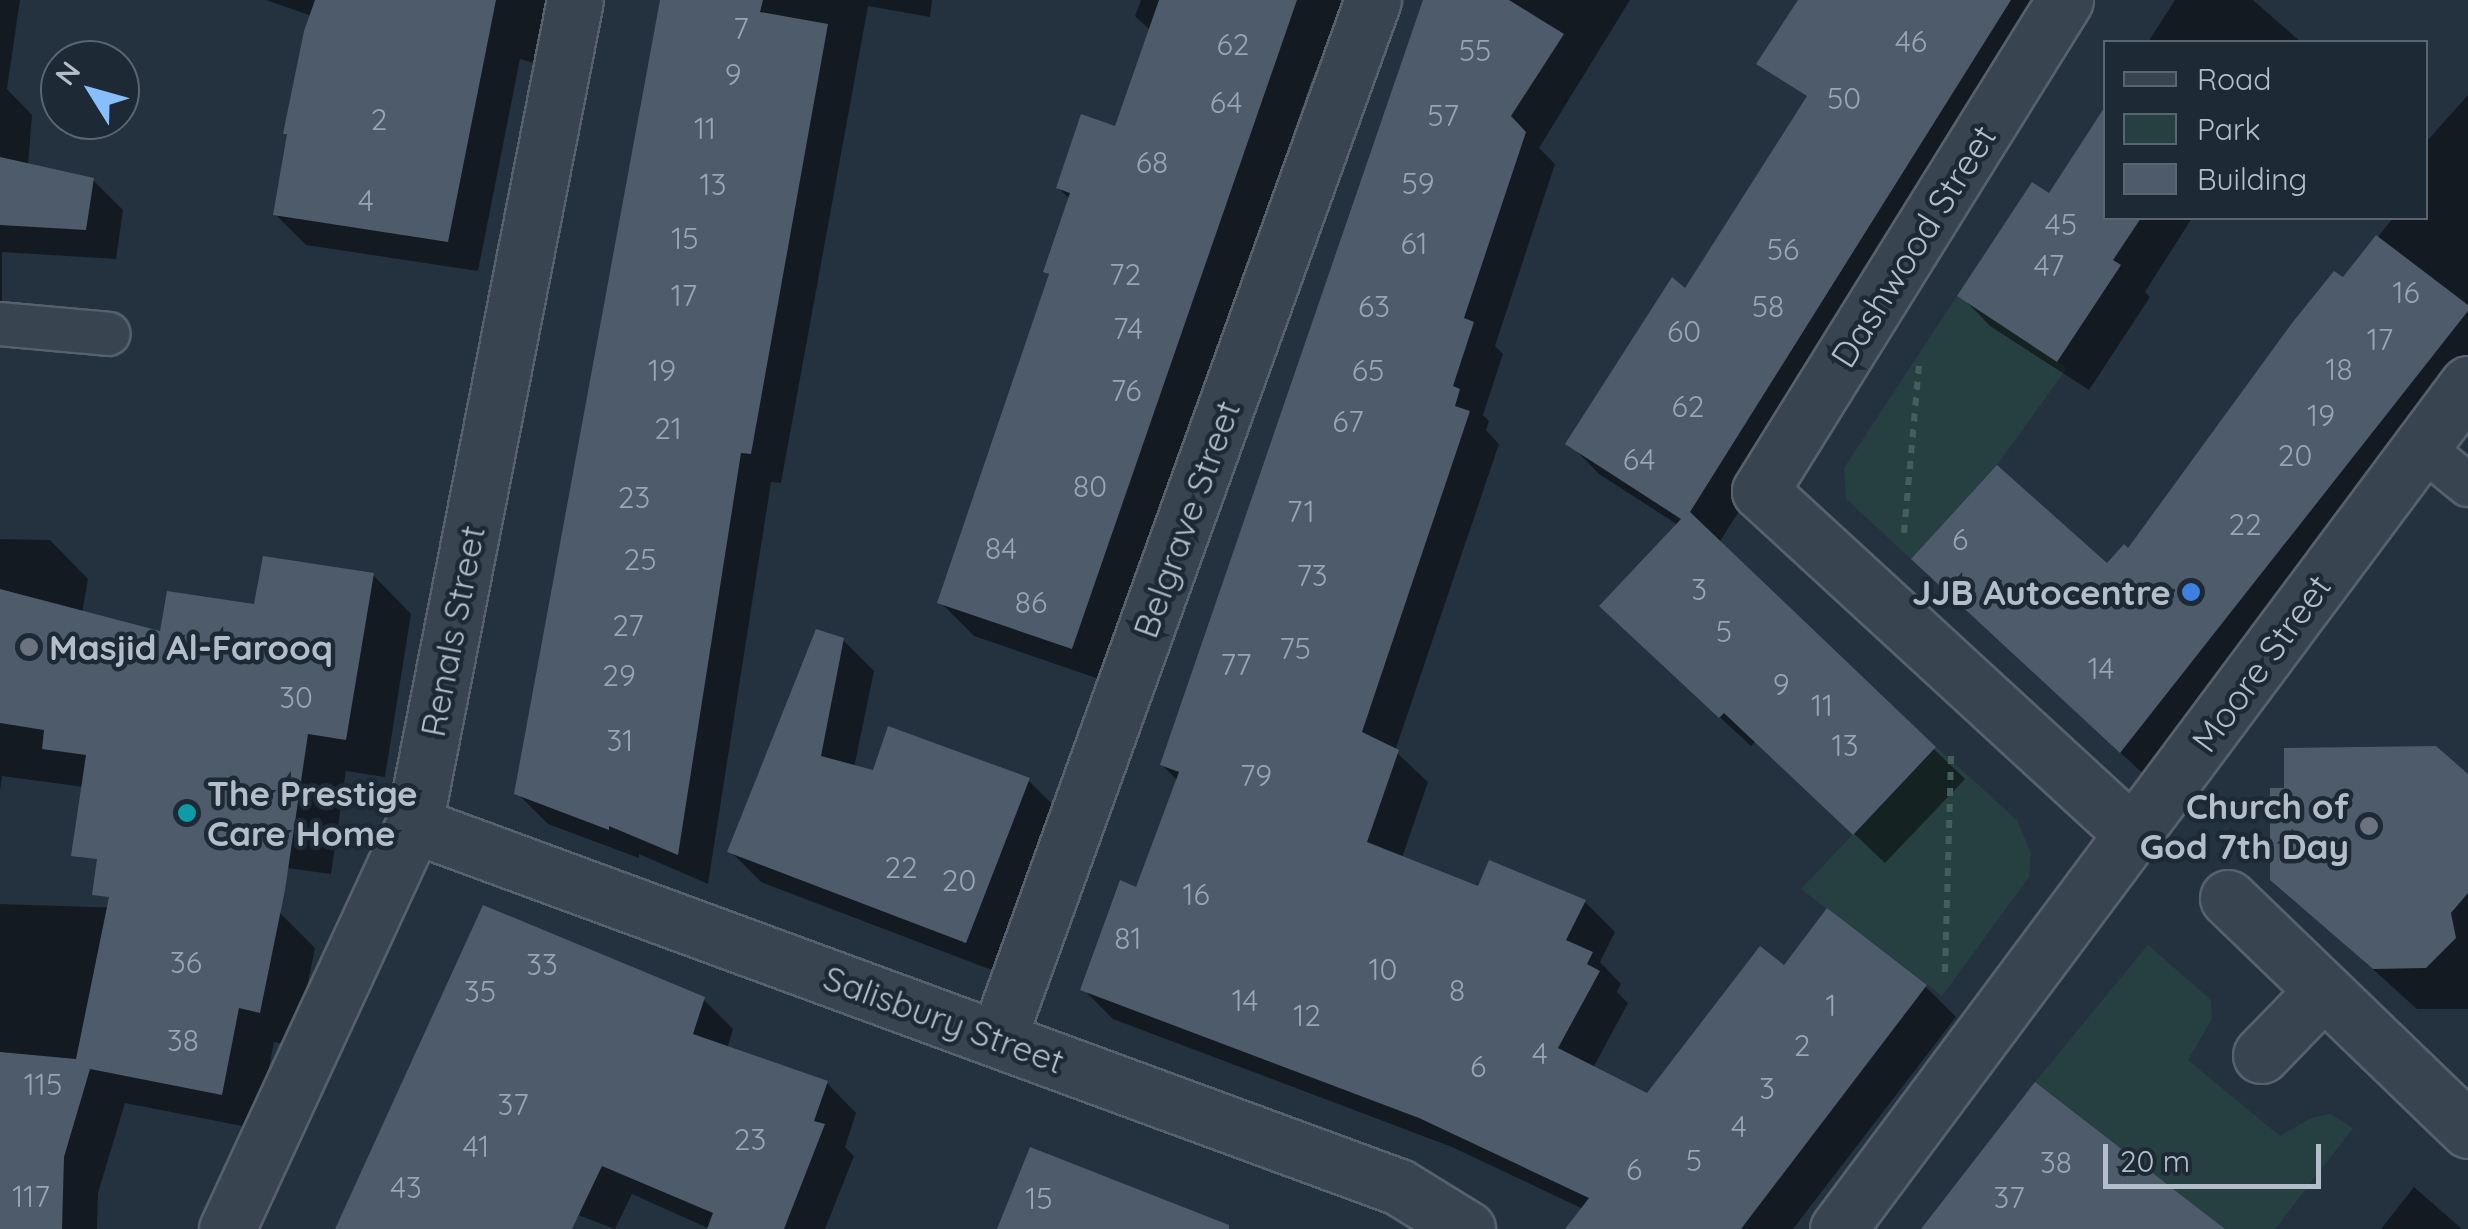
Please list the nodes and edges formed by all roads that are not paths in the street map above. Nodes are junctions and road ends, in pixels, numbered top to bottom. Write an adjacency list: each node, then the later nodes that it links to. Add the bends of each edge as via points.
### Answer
1 (575, 0): 9 (street, Renals Street)
2 (1374, 0): 13 (street, Belgrave Street)
3 (2066, 0): 10 (street, Dashwood Street, via 1760,491)
4 (0, 324): 5 (lane)
5 (109, 334)
6 (2468, 384): 7 (street, Moore Street)
7 (2420, 446): 8 (lane); 10 (street, Moore Street)
8 (2468, 485)
9 (414, 825): 13 (street, Salisbury Street); 16 (street, Renals Street)
10 (2134, 836): 18 (street, Moore Street)
11 (2228, 898): 12 (street)
12 (2323, 990): 14 (street); 15 (street)
13 (998, 1038): 17 (street, Salisbury Street, via 1399,1187)
14 (2261, 1055)
15 (2468, 1130)
16 (227, 1229)
17 (1467, 1229)
18 (1838, 1229)

